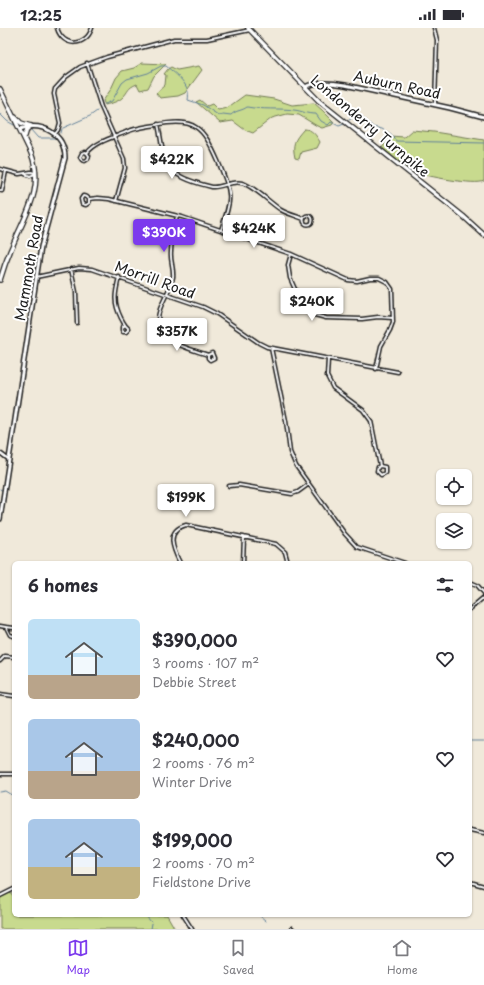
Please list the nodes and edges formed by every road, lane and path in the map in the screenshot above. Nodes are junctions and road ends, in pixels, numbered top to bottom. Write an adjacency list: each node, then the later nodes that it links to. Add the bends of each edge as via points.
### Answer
1 (58, 28): 2 (street, via 63,38 70,42 81,41 89,36)
2 (92, 28)
3 (434, 28): 8 (street, via 437,40)
4 (249, 29): 5 (street, via 208,39 174,39); 6 (main road, Londonderry Turnpike)
5 (87, 64): 14 (street, via 66,77 55,89 60,123); 15 (street)
6 (305, 87): 8 (main road, Auburn Road, via 315,84 345,85); 28 (main road, Londonderry Turnpike)
7 (0, 89): 9 (main road)
8 (435, 104): 10 (main road, Auburn Road)
9 (13, 114): 12 (main road, via 21,123); 13 (main road)
10 (484, 117)
11 (158, 124): 15 (street, via 134,129); 21 (street, via 181,122 199,129 207,137); 21 (street, via 165,160 173,172 212,187)
12 (31, 126): 13 (main road); 14 (main road, via 44,128); 16 (main road)
13 (20, 129): 16 (main road)
14 (54, 134): 31 (main road, Mammoth Road, via 64,147 65,162 43,234)
15 (114, 137): 17 (street, via 95,145); 24 (street, via 125,163)
16 (24, 138): 20 (main road, via 33,157)
17 (87, 153): 17 (street, via 81,154 82,160 88,159)
18 (0, 169): 19 (street)
19 (6, 171): 20 (street); 22 (street)
20 (36, 174): 33 (main road, via 33,199)
21 (228, 185): 26 (street, via 238,182 245,184 280,209); 27 (street, via 230,204)
22 (1, 190)
23 (89, 199): 23 (street, via 83,196 80,202 87,205); 24 (street, via 104,198)
24 (116, 201): 25 (street)
25 (177, 216): 27 (street); 34 (street, via 171,252 173,274)
26 (304, 219): 26 (street, via 309,216 313,222 307,225)
27 (221, 230): 29 (street)
28 (484, 235)
29 (291, 254): 35 (street, via 353,281 375,277 383,279 392,289); 35 (street, via 288,265 290,278 302,305 311,314 326,318)
30 (71, 270): 31 (street, Morrill Road); 32 (street, Morrill Road, via 92,268); 36 (street, via 76,292)
31 (36, 277): 44 (main road, Mammoth Road)
32 (119, 277): 34 (street, Morrill Road); 37 (street, via 115,302)
33 (0, 279)
34 (166, 294): 38 (street, Morrill Road, via 211,311 259,343); 39 (street, via 158,317 162,334 172,342)
35 (393, 318): 41 (street, via 381,346)
36 (76, 323)
37 (124, 326)
38 (271, 348): 40 (street, Morrill Road); 46 (street, via 287,423 290,452)
39 (208, 355)
40 (328, 359): 41 (street, Morrill Road); 45 (street, via 327,376 332,388 363,410 371,421)
41 (376, 368): 42 (street, Morrill Road)
42 (398, 372)
43 (0, 453): 44 (street)
44 (10, 460): 48 (main road, Mammoth Road)
45 (380, 466): 45 (street, via 376,471 381,475 386,470)
46 (309, 484): 47 (street, via 292,494 239,485); 53 (street, via 357,547)
47 (229, 486)
48 (0, 519)
49 (244, 537): 50 (street, via 191,525 182,526 175,533 172,542); 51 (street); 52 (street, via 276,544 285,552)
50 (179, 561)
51 (243, 561)
52 (287, 561)
53 (399, 561)
54 (472, 583): 55 (street)
55 (484, 593)
56 (484, 597): 57 (street)
57 (472, 607)
58 (0, 626): 59 (street)
59 (6, 627): 60 (street); 61 (street)
60 (12, 628)
61 (12, 636)
62 (12, 657): 63 (street, via 5,656)
63 (0, 661)
64 (0, 694): 65 (street)
65 (12, 696)
66 (0, 774): 67 (street)
67 (12, 774)
68 (472, 830): 69 (street)
69 (484, 833)
70 (472, 883): 71 (street)
71 (484, 886)
72 (12, 890): 73 (street)
73 (0, 896)
74 (184, 917): 75 (street)
75 (192, 929)

